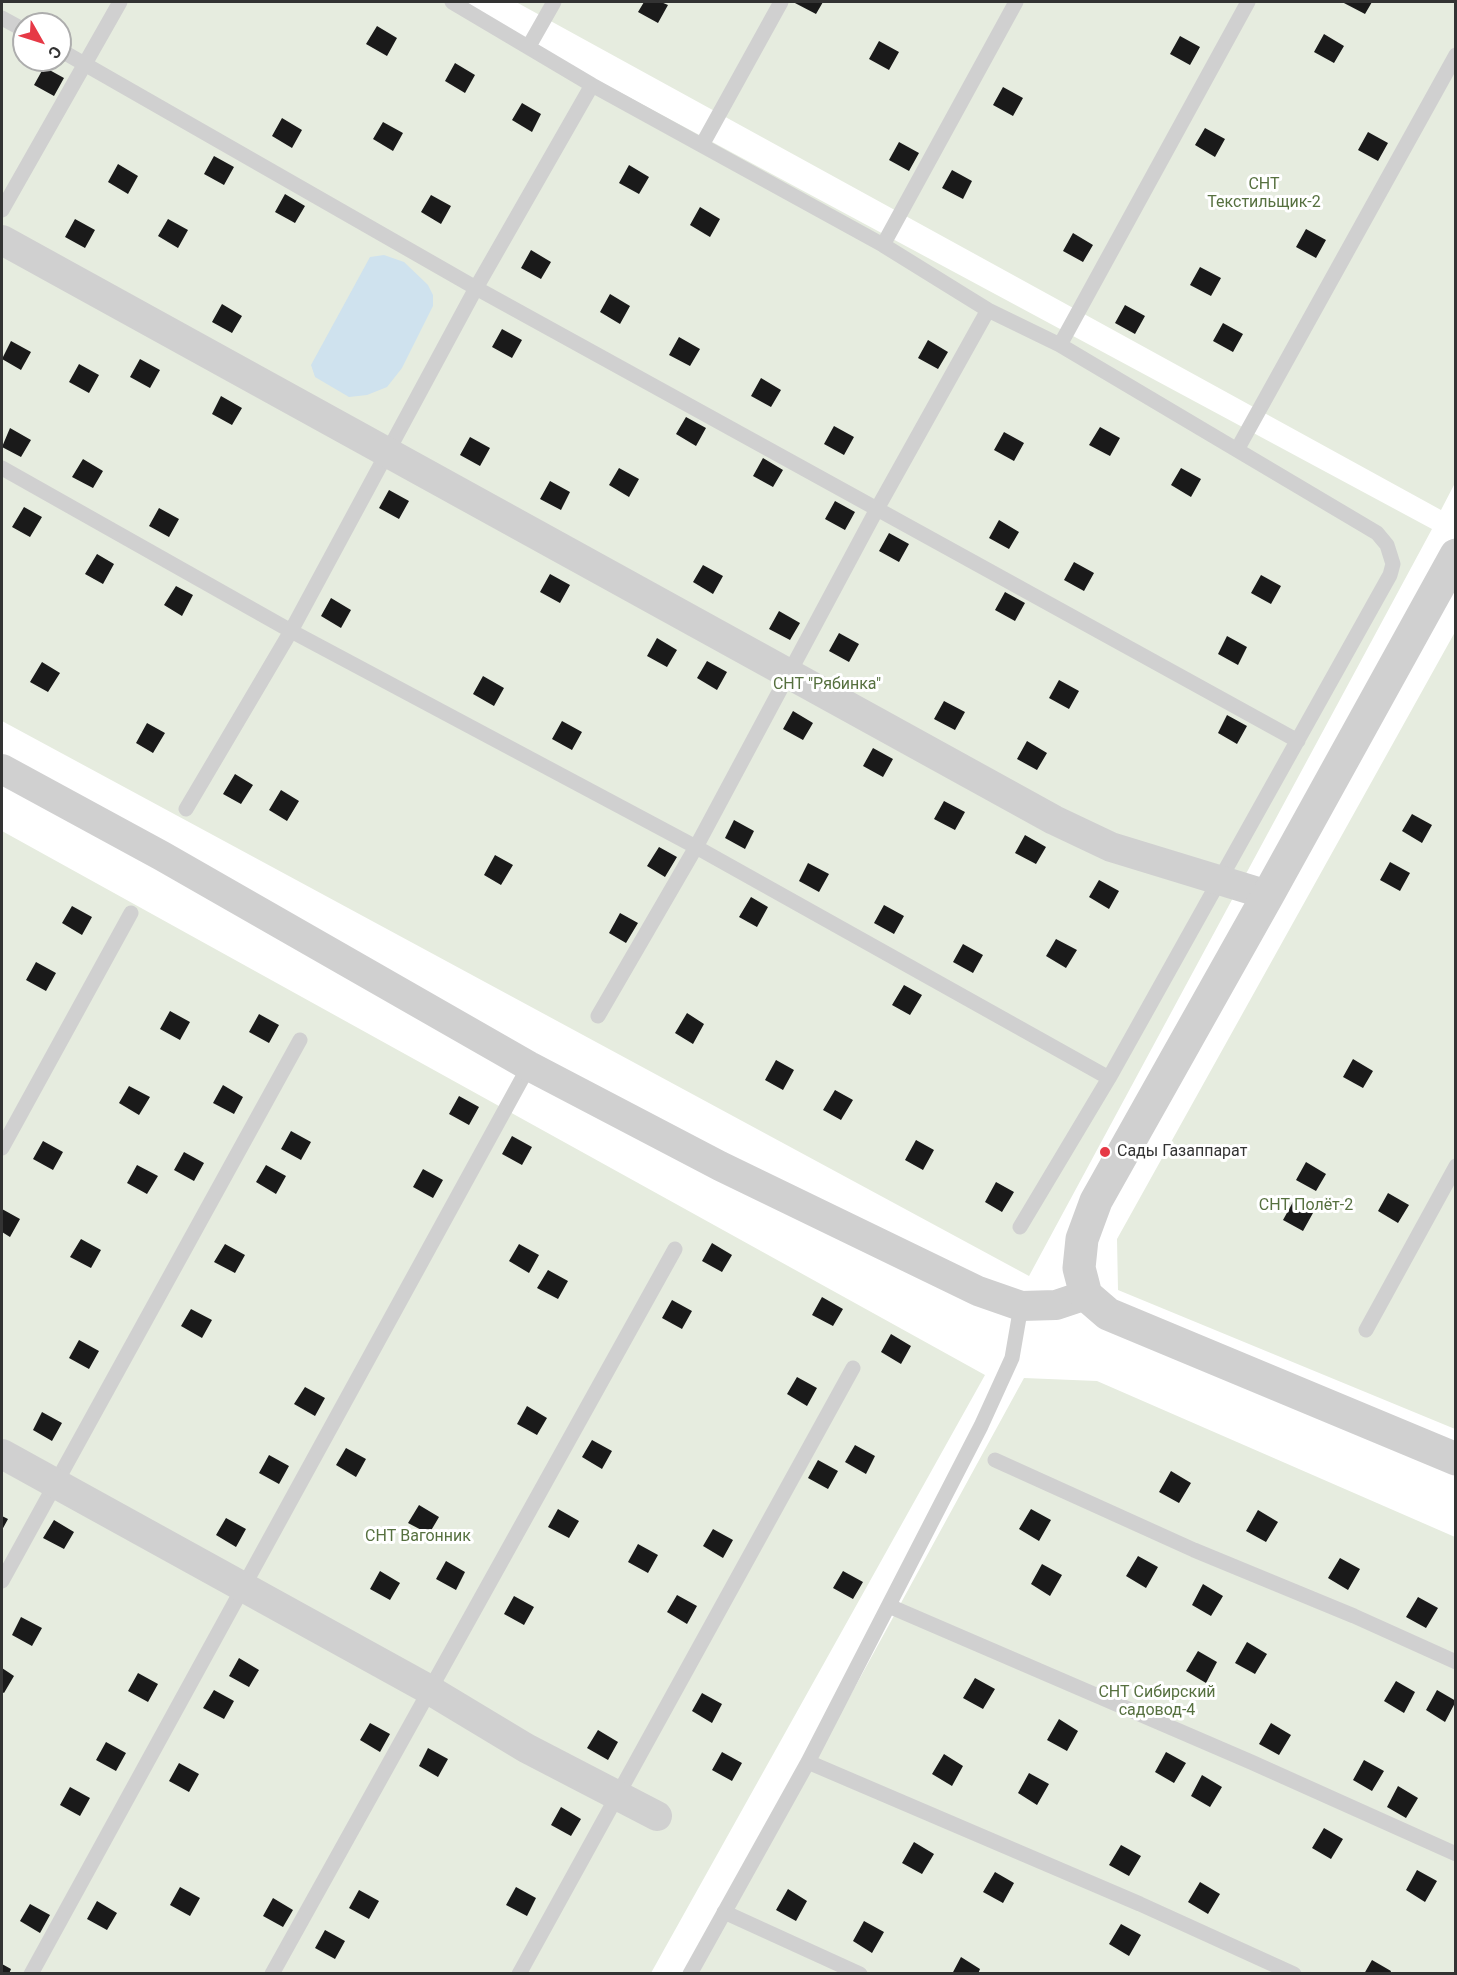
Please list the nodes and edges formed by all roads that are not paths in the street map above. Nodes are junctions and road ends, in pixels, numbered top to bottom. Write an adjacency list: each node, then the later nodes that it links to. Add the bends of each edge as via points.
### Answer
1 (120, 2): 10 (lane)
2 (452, 2): 7 (lane)
3 (554, 2): 7 (lane)
4 (781, 2): 12 (lane)
5 (1016, 2): 15 (lane)
6 (1248, 2): 18 (lane)
7 (529, 46): 11 (lane)
8 (1455, 55): 19 (lane)
9 (72, 56): 10 (lane)
10 (86, 63): 13 (lane); 16 (lane)
11 (592, 85): 12 (lane); 16 (lane)
12 (702, 145): 15 (lane)
13 (2, 210)
14 (2, 240): 20 (street)
15 (883, 245): 17 (lane)
16 (476, 288): 20 (lane); 22 (lane)
17 (988, 310): 18 (lane); 22 (lane)
18 (1060, 345): 19 (lane)
19 (1238, 448): 26 (lane, via 1377,532 1387,545 1393,564)
20 (389, 452): 24 (lane); 25 (street)
21 (2, 468): 24 (lane)
22 (877, 509): 25 (lane); 26 (lane)
23 (1455, 555): 31 (street)
24 (291, 630): 28 (lane); 29 (lane)
25 (790, 673): 29 (lane); 30 (street, via 1054,820 1111,847)
26 (1298, 741): 30 (lane)
27 (2, 769): 35 (street)
28 (186, 808)
29 (696, 846): 33 (lane); 36 (lane)
30 (1220, 879): 31 (street); 36 (lane)
31 (1268, 895): 41 (street, via 1096,1201 1082,1239 1079,1268)
32 (131, 913): 37 (lane)
33 (598, 1016)
34 (300, 1040): 48 (lane)
35 (529, 1066): 42 (street, via 720,1166 978,1291); 50 (lane)
36 (1109, 1078): 39 (lane)
37 (2, 1148)
38 (1455, 1166): 43 (lane)
39 (1020, 1227)
40 (675, 1249): 53 (lane)
41 (1086, 1295): 42 (street, via 1056,1305); 46 (street, via 1108,1314)
42 (1022, 1306): 51 (lane, via 1012,1358)
43 (1366, 1330)
44 (853, 1368): 55 (lane)
45 (2, 1454): 48 (street)
46 (1455, 1459)
47 (995, 1460): 52 (lane)
48 (55, 1483): 49 (lane); 50 (street)
49 (2, 1581)
50 (242, 1586): 53 (street); 59 (lane)
51 (889, 1606): 54 (lane); 57 (lane)
52 (1455, 1662)
53 (428, 1689): 55 (street, via 526,1748); 60 (lane)
54 (808, 1762): 58 (lane); 64 (lane)
55 (619, 1796): 56 (street); 61 (lane)
56 (657, 1816)
57 (1455, 1854)
58 (724, 1912): 62 (lane); 63 (lane)
59 (31, 1974)
60 (272, 1974)
61 (519, 1974)
62 (690, 1974)
63 (860, 1974)
64 (1294, 1974)

